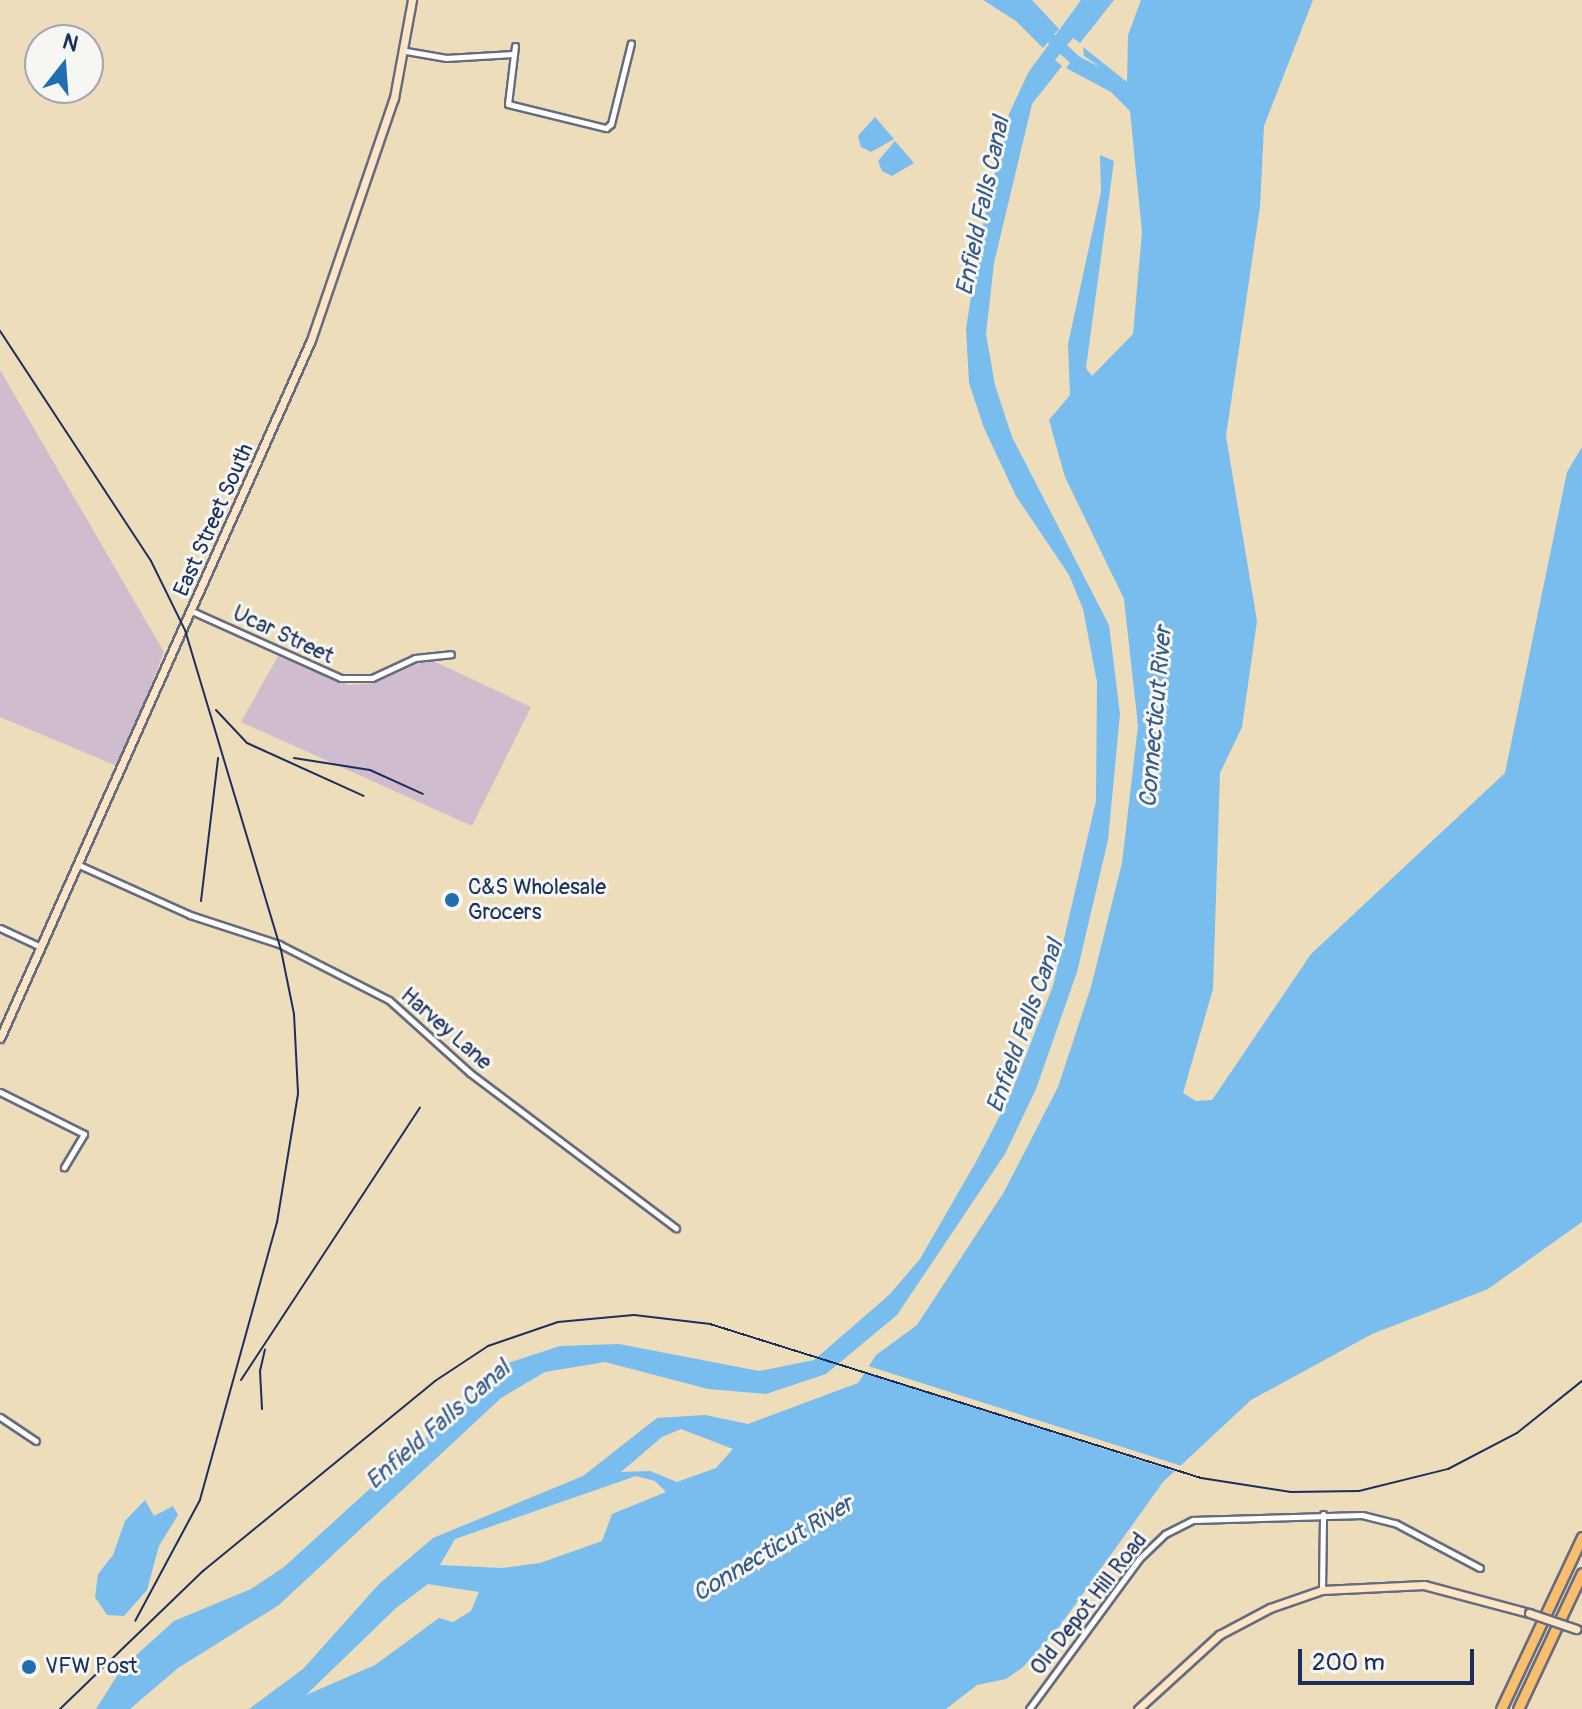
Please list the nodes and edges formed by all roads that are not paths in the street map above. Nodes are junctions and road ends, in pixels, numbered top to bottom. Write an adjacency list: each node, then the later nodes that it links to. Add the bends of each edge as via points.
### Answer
1 (412, 0): 4 (main road, East Street South)
2 (631, 43): 5 (street, via 606,128 508,104)
3 (515, 46): 5 (street)
4 (406, 51): 5 (street, via 446,58); 6 (main road, East Street South, via 311,340)
5 (513, 54)
6 (194, 612): 7 (street, Ucar Street, via 341,678 372,678 415,658); 8 (main road, East Street South)
7 (451, 654)
8 (79, 865): 10 (main road, East Street South); 14 (street, Harvey Lane, via 190,915 279,944 389,1000 470,1073)
9 (0, 928): 10 (street)
10 (41, 947): 11 (main road, East Street South)
11 (0, 1038)
12 (0, 1092): 13 (street, via 84,1134)
13 (64, 1167)
14 (676, 1228)
15 (0, 1417): 16 (street)
16 (36, 1441)
17 (1323, 1514): 19 (street, Old Depot Hill Road, via 1395,1523); 21 (street); 23 (street, Old Depot Hill Road, via 1215,1516 1165,1534 1131,1570)
18 (1582, 1537): 25 (highway)
19 (1480, 1568)
20 (1582, 1573): 26 (highway)
21 (1322, 1590): 22 (main road, bridge, via 1424,1585); 24 (main road, via 1270,1608 1219,1635)
22 (1579, 1630)
23 (1029, 1709)
24 (1138, 1709)
25 (1501, 1709)
26 (1518, 1709)

